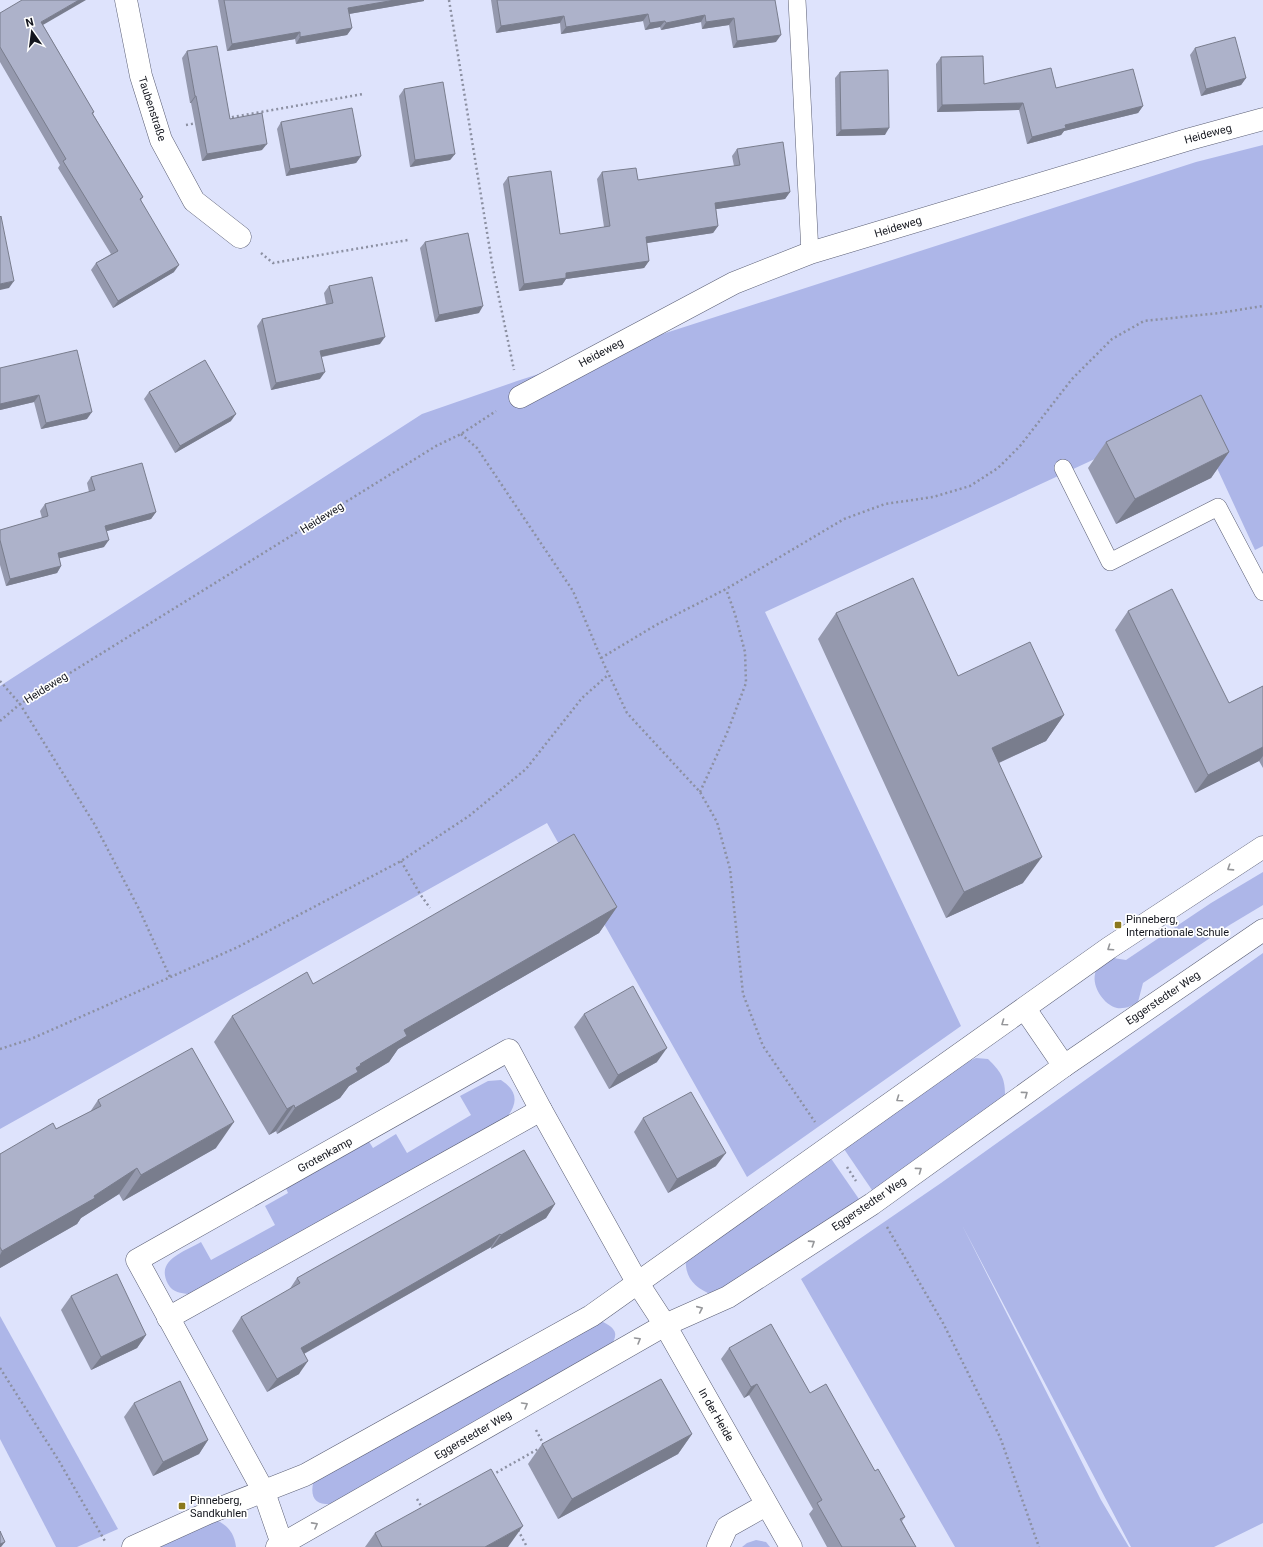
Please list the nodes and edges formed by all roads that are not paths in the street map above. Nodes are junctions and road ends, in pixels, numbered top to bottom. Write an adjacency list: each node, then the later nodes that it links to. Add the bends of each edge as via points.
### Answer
1 (126, 0): 4 (street, Taubenstraße, via 141,76 161,140 194,200)
2 (797, 0): 5 (lane)
3 (1263, 119): 5 (street, Heideweg)
4 (240, 237)
5 (810, 253): 6 (street, Heideweg, via 734,283)
6 (520, 396)
7 (1063, 468): 8 (lane, via 1110,562 1218,507)
8 (1263, 592)
9 (1263, 847): 11 (street, one-way to 11, via 1115,944)
10 (1263, 930): 12 (street, Eggerstedter Weg)
11 (1025, 1009): 12 (street); 14 (street, one-way to 14)
12 (1064, 1066): 16 (street, Eggerstedter Weg, one-way to 12, via 728,1297 872,1204)
13 (541, 1110): 14 (street, Grotenkamp); 15 (street); 15 (street, Grotenkamp, via 510,1050 137,1260)
14 (637, 1282): 16 (street); 17 (street, via 591,1316 305,1475)
15 (168, 1318): 17 (street, Grotenkamp)
16 (665, 1325): 18 (street, In der Heide); 19 (street, Eggerstedter Weg, one-way to 16)
17 (264, 1492): 19 (street, Eggerstedter Weg); 20 (street, via 208,1513)
18 (766, 1505): 21 (street, via 727,1527); 22 (street, In der Heide)
19 (280, 1546)
20 (133, 1547)
21 (718, 1547)
22 (791, 1547)

